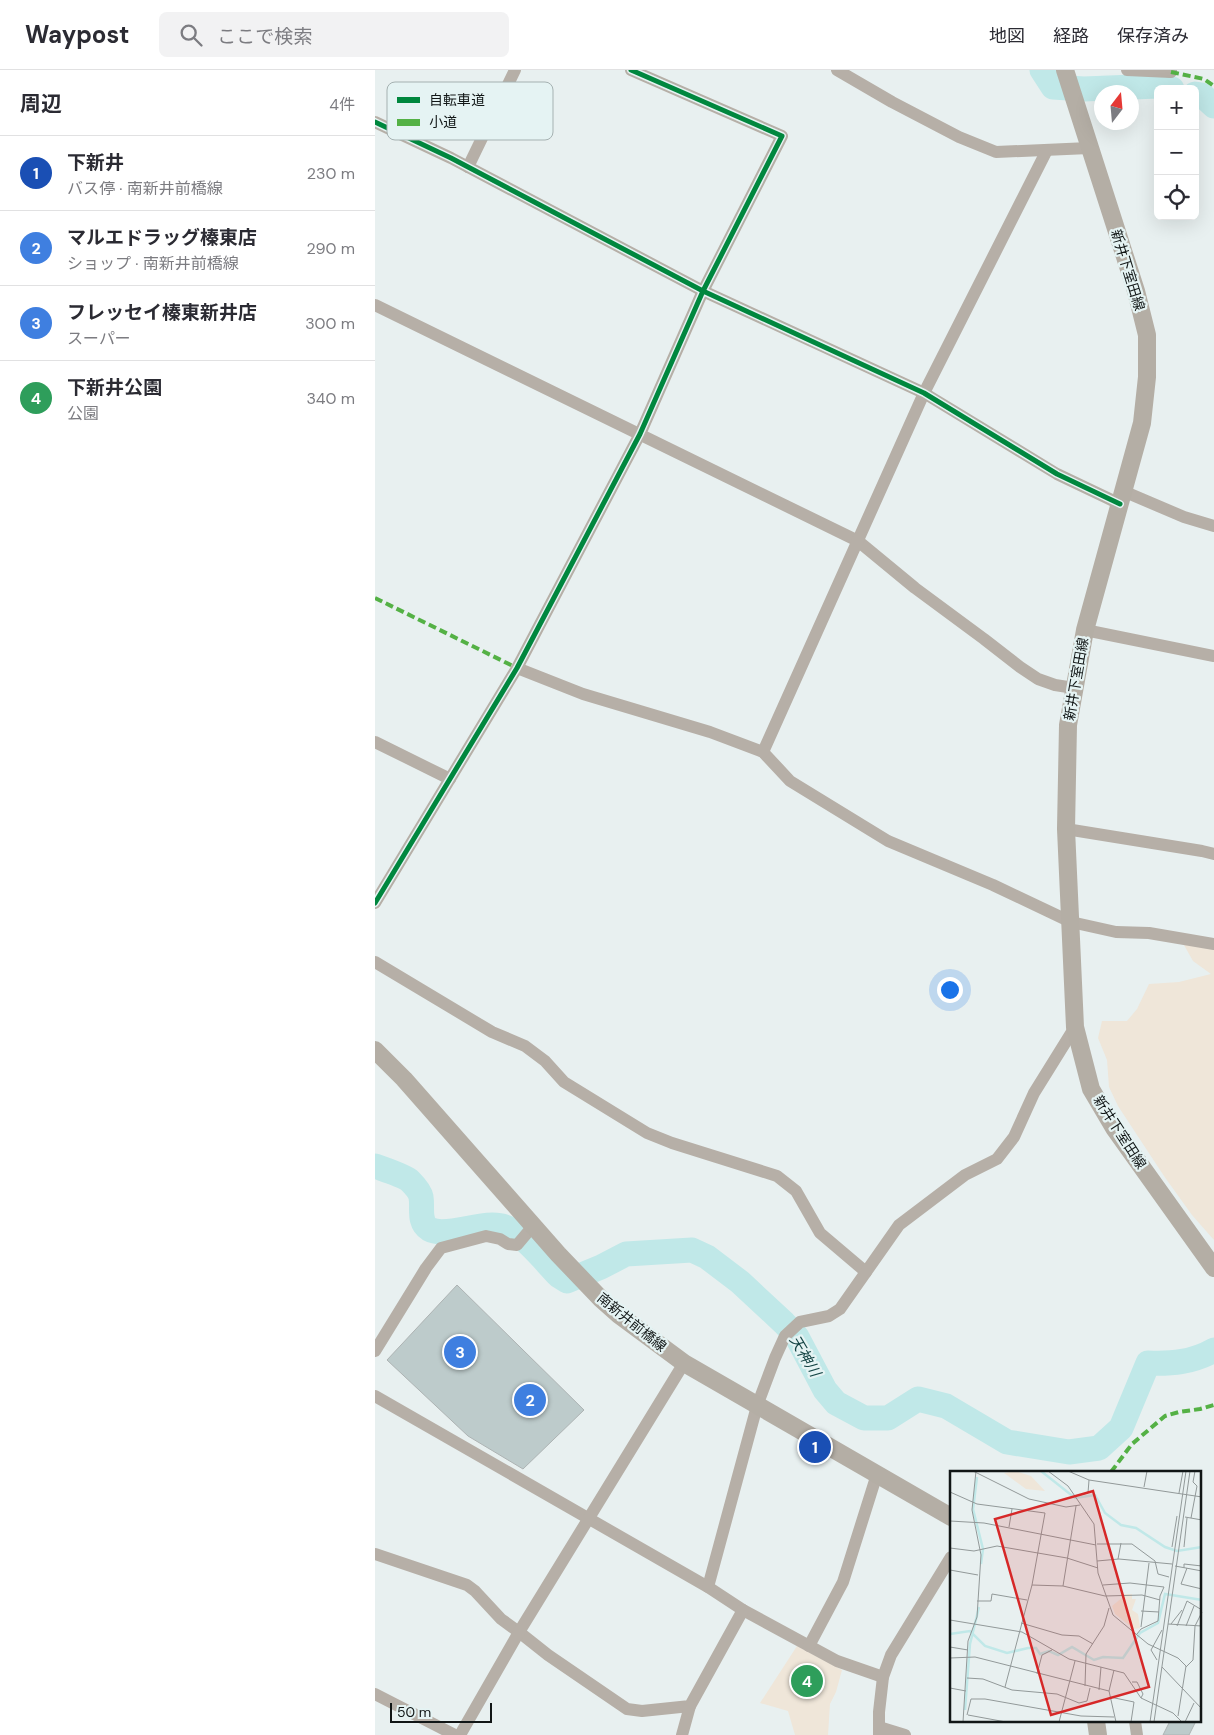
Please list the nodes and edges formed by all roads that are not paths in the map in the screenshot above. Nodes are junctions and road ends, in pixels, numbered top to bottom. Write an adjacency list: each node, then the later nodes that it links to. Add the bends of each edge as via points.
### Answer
1 (515, 70): 7 (street)
2 (631, 70): 15 (street, via 782,136)
3 (837, 70): 13 (street, via 959,137 996,152)
4 (1127, 70): 5 (street)
5 (1171, 70)
6 (1066, 73): 12 (main road, 新井下室田線)
7 (509, 82)
8 (375, 122): 9 (street)
9 (387, 128)
10 (412, 140): 14 (street)
11 (481, 140): 14 (street)
12 (1089, 148): 13 (street); 19 (main road, 新井下室田線, via 1136,290 1147,335 1142,422)
13 (1047, 150): 17 (street)
14 (468, 167): 15 (street)
15 (703, 291): 17 (street); 18 (street)
16 (375, 305): 18 (street)
17 (924, 393): 19 (street, via 1057,474); 21 (street)
18 (640, 434): 21 (street); 24 (street)
19 (1121, 498): 20 (street); 22 (main road, 新井下室田線)
20 (1214, 526)
21 (858, 540): 25 (street, via 1019,667 1038,679); 27 (street)
22 (1085, 630): 23 (street); 25 (main road, 新井下室田線)
23 (1214, 656)
24 (517, 668): 27 (street, via 583,694 710,732); 28 (street)
25 (1074, 688): 29 (main road, 新井下室田線, via 1068,725)
26 (375, 742): 28 (street)
27 (763, 752): 32 (street, via 790,781 887,841)
28 (450, 779): 31 (street)
29 (1066, 829): 30 (street); 32 (main road, 新井下室田線)
30 (1214, 854)
31 (375, 903)
32 (1071, 922): 33 (street, via 1116,932 1149,933); 35 (main road, 新井下室田線)
33 (1214, 944)
34 (375, 962): 39 (street, via 492,1032 525,1046 545,1061 564,1082 647,1133 777,1176 796,1191 820,1233)
35 (1075, 1027): 38 (main road, 新井下室田線, via 1091,1090 1114,1128); 39 (street, via 1034,1093 1014,1137 997,1159 965,1175 899,1225)
36 (375, 1050): 37 (main road, 南新井前橋線)
37 (533, 1226): 40 (street, via 517,1245 486,1236 441,1248); 41 (main road, 南新井前橋線, via 601,1299)
38 (1214, 1268)
39 (866, 1272): 43 (street, via 840,1309 829,1316 800,1322 785,1336)
40 (375, 1351)
41 (685, 1364): 43 (main road, 南新井前橋線); 46 (street)
42 (375, 1396): 46 (street)
43 (757, 1406): 44 (main road, 南新井前橋線); 49 (street)
44 (877, 1474): 45 (main road, 南新井前橋線); 52 (street, via 843,1582)
45 (950, 1516)
46 (588, 1519): 49 (street); 51 (street)
47 (375, 1554): 51 (street, via 467,1585)
48 (950, 1559): 53 (street, via 891,1655)
49 (708, 1587): 50 (street)
50 (743, 1610): 52 (street); 55 (street)
51 (519, 1632): 55 (street, via 627,1709 642,1711); 60 (street)
52 (809, 1646): 53 (street, via 837,1661)
53 (883, 1677): 58 (street)
54 (375, 1694): 59 (street)
55 (690, 1706): 61 (street)
56 (1096, 1722): 63 (main road)
57 (1135, 1722): 64 (street)
58 (879, 1731): 62 (street)
59 (455, 1735)
60 (460, 1735)
61 (682, 1735)
62 (905, 1735)
63 (1098, 1735)
64 (1137, 1735)

